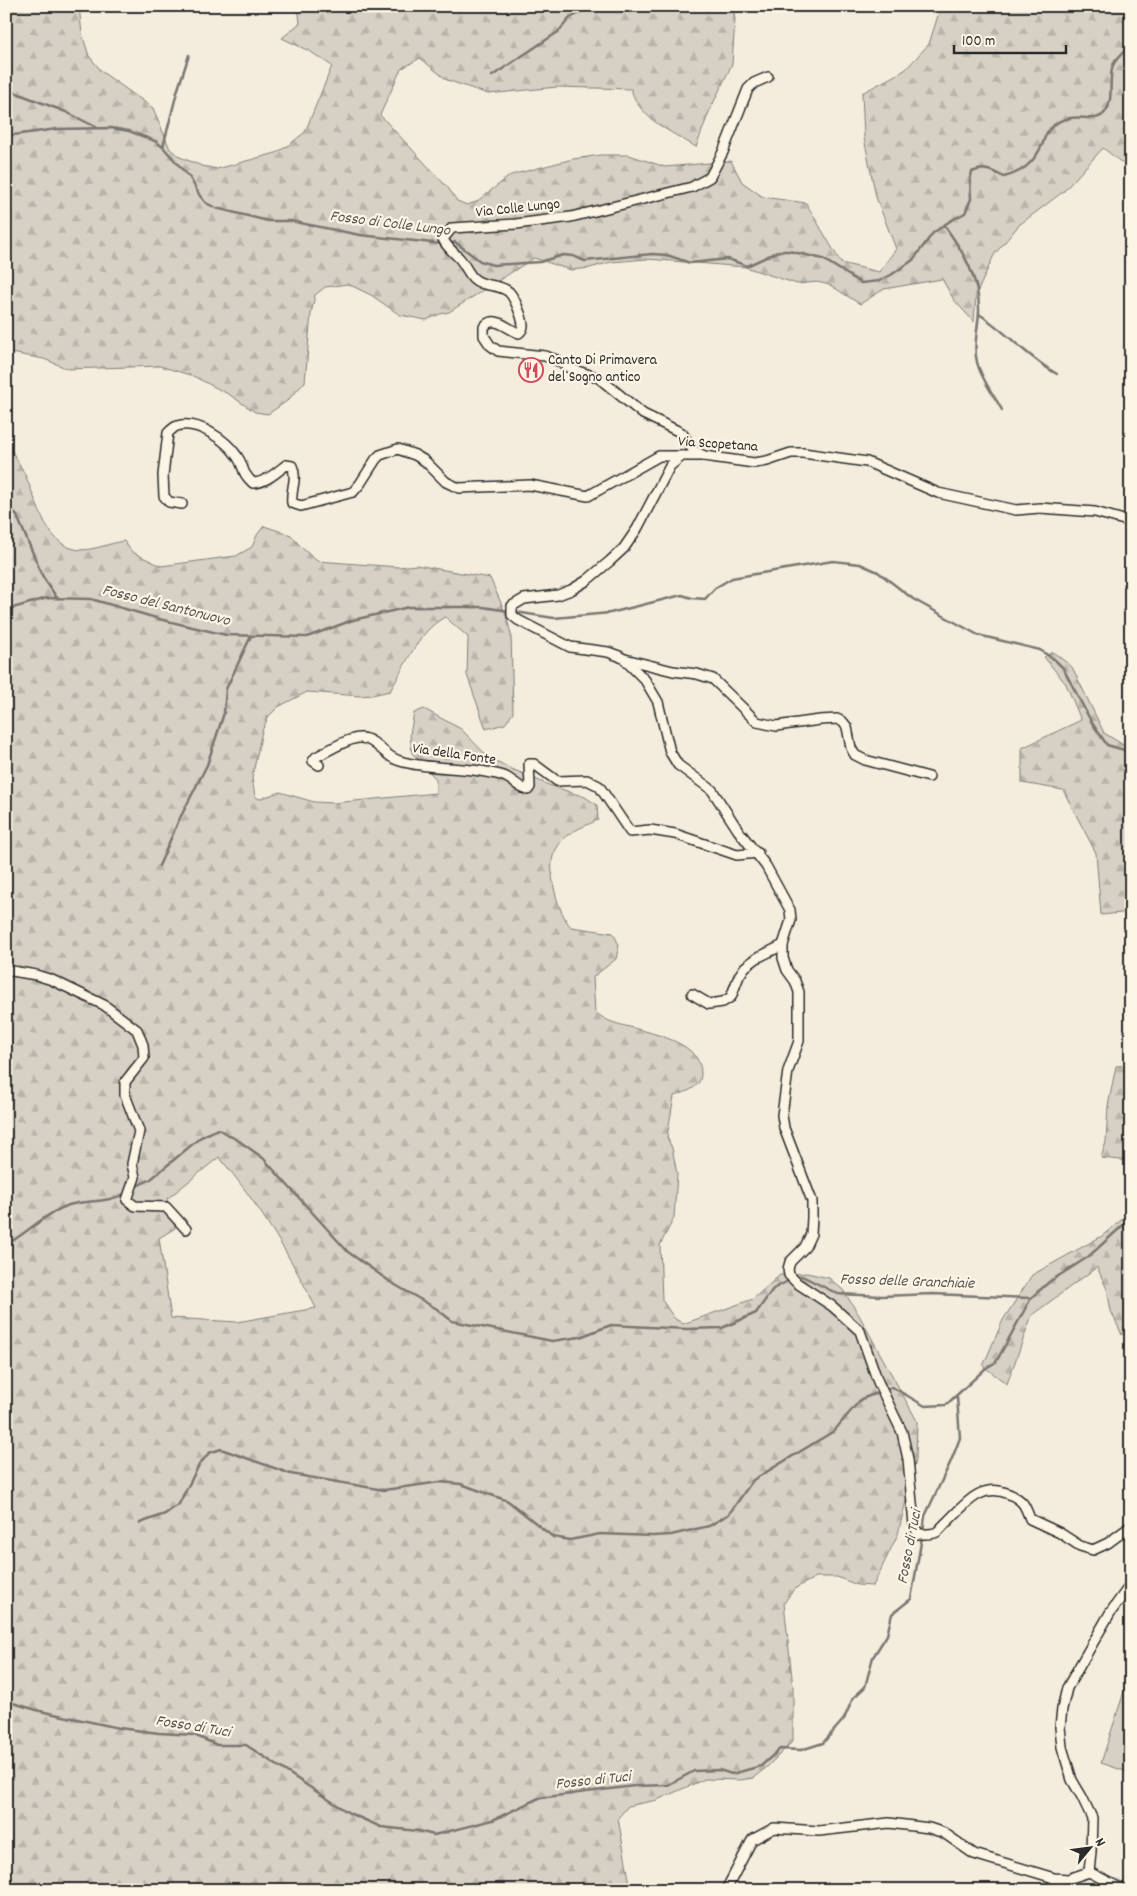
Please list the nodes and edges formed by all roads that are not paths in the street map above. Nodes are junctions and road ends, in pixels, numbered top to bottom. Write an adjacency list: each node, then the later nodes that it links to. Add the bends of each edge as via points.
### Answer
1 (768, 77): 3 (street, Via Colle Lungo, via 754,83 748,90 710,177 692,188 571,217 452,228 443,239 474,279 504,288 516,304 524,324 519,333 498,322 492,321 484,327 484,336 498,351 545,356 599,378 643,414 682,433 693,450)
2 (682, 456): 3 (street, Via Scopetana); 4 (street, Via Scopetana, via 659,456 588,496 530,485 459,488 446,482 425,461 398,449 376,458 353,492 301,506 291,498 296,476 292,466 286,465 258,483 252,483 244,475 238,458 212,433 192,425 176,426 168,433 164,496 169,502); 6 (street, via 670,466 637,529 610,561 571,590 524,599 512,606 512,615 518,620 570,647 608,652)
3 (704, 456): 5 (street, Via Scopetana, via 754,463 803,453 867,462 938,493 1016,510 1040,508 1095,512)
4 (182, 504)
5 (1131, 522)
6 (624, 659): 8 (street, via 713,679 757,722 776,726 837,719 847,727 855,755); 9 (street, via 645,680 658,702 670,752 678,765 712,790)
7 (319, 765): 9 (street, Via della Fonte, via 313,761 316,757 352,738 363,738 376,744 388,757 398,761 426,767 489,772 506,777 528,790 529,764 534,764 557,781 587,780 600,786 630,832 650,830 676,834 737,855)
8 (929, 777)
9 (758, 854): 10 (street, via 790,910 791,920)
10 (783, 945): 12 (street, via 745,967 731,997 723,1002 708,1004); 14 (street, via 783,958 795,981 800,1002 799,1040 788,1071 782,1115 812,1201 811,1234 805,1247 790,1262 789,1275 860,1331 878,1382 902,1432 914,1525 918,1534 938,1531 979,1493 989,1489 1016,1496 1025,1504 1030,1519 1035,1523 1048,1526 1080,1546 1093,1550)
11 (6, 970): 13 (street, via 52,980 104,1005 137,1030 144,1045 144,1058 125,1082 125,1095 139,1131 128,1200 134,1206 166,1207)
12 (692, 994)
13 (186, 1229)
14 (1131, 1526)
15 (1131, 1584): 16 (street, via 1110,1613 1067,1688 1062,1709 1062,1748 1072,1780 1092,1818)
16 (1089, 1872): 17 (street); 20 (street)
17 (1063, 1879): 18 (street, via 974,1854 944,1833 929,1828 889,1823 819,1832 774,1828 752,1840); 19 (street)
18 (728, 1890)
19 (1047, 1890)
20 (1124, 1890)

